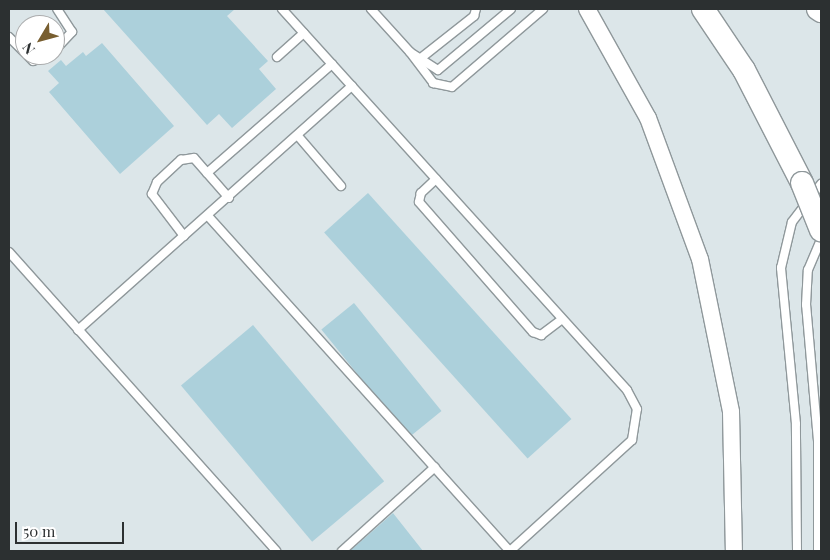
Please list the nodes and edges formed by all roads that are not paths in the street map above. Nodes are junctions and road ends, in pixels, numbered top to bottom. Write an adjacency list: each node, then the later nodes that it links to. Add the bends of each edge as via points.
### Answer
1 (282, 9): 11 (lane)
2 (371, 9): 13 (lane)
3 (476, 9): 15 (lane, via 474,16)
4 (511, 9): 15 (lane, via 441,68 434,69)
5 (543, 9): 13 (lane, via 452,87 433,83)
6 (588, 9): 34 (street, via 648,118 700,259 731,412)
7 (703, 9): 21 (street)
8 (818, 9): 9 (street)
9 (821, 11)
10 (65, 21): 12 (lane, via 72,32)
11 (304, 33): 14 (lane); 16 (lane)
12 (65, 39)
13 (410, 52): 15 (lane)
14 (277, 57)
15 (421, 58)
16 (332, 64): 17 (lane); 19 (lane)
17 (352, 86): 18 (lane); 20 (lane)
18 (298, 136): 22 (lane); 23 (lane)
19 (207, 173): 23 (lane); 26 (lane, via 194,158 185,158 152,190 156,201)
20 (436, 179): 29 (lane); 29 (lane, via 421,193 419,202 533,332 541,335)
21 (812, 183): 25 (street, bridge); 35 (lane, via 792,222 781,268 796,424)
22 (341, 186)
23 (229, 198): 24 (lane)
24 (208, 216): 26 (lane); 31 (lane)
25 (821, 230)
26 (184, 236): 30 (lane)
27 (821, 239): 36 (lane, via 808,270 806,305 818,441)
28 (9, 252): 30 (lane)
29 (562, 319): 31 (lane, via 633,399 638,420 632,440 510,551)
30 (78, 330): 32 (lane)
31 (435, 467): 33 (lane)
32 (276, 551)
33 (342, 551)
34 (734, 551)
35 (798, 551)
36 (818, 551)

